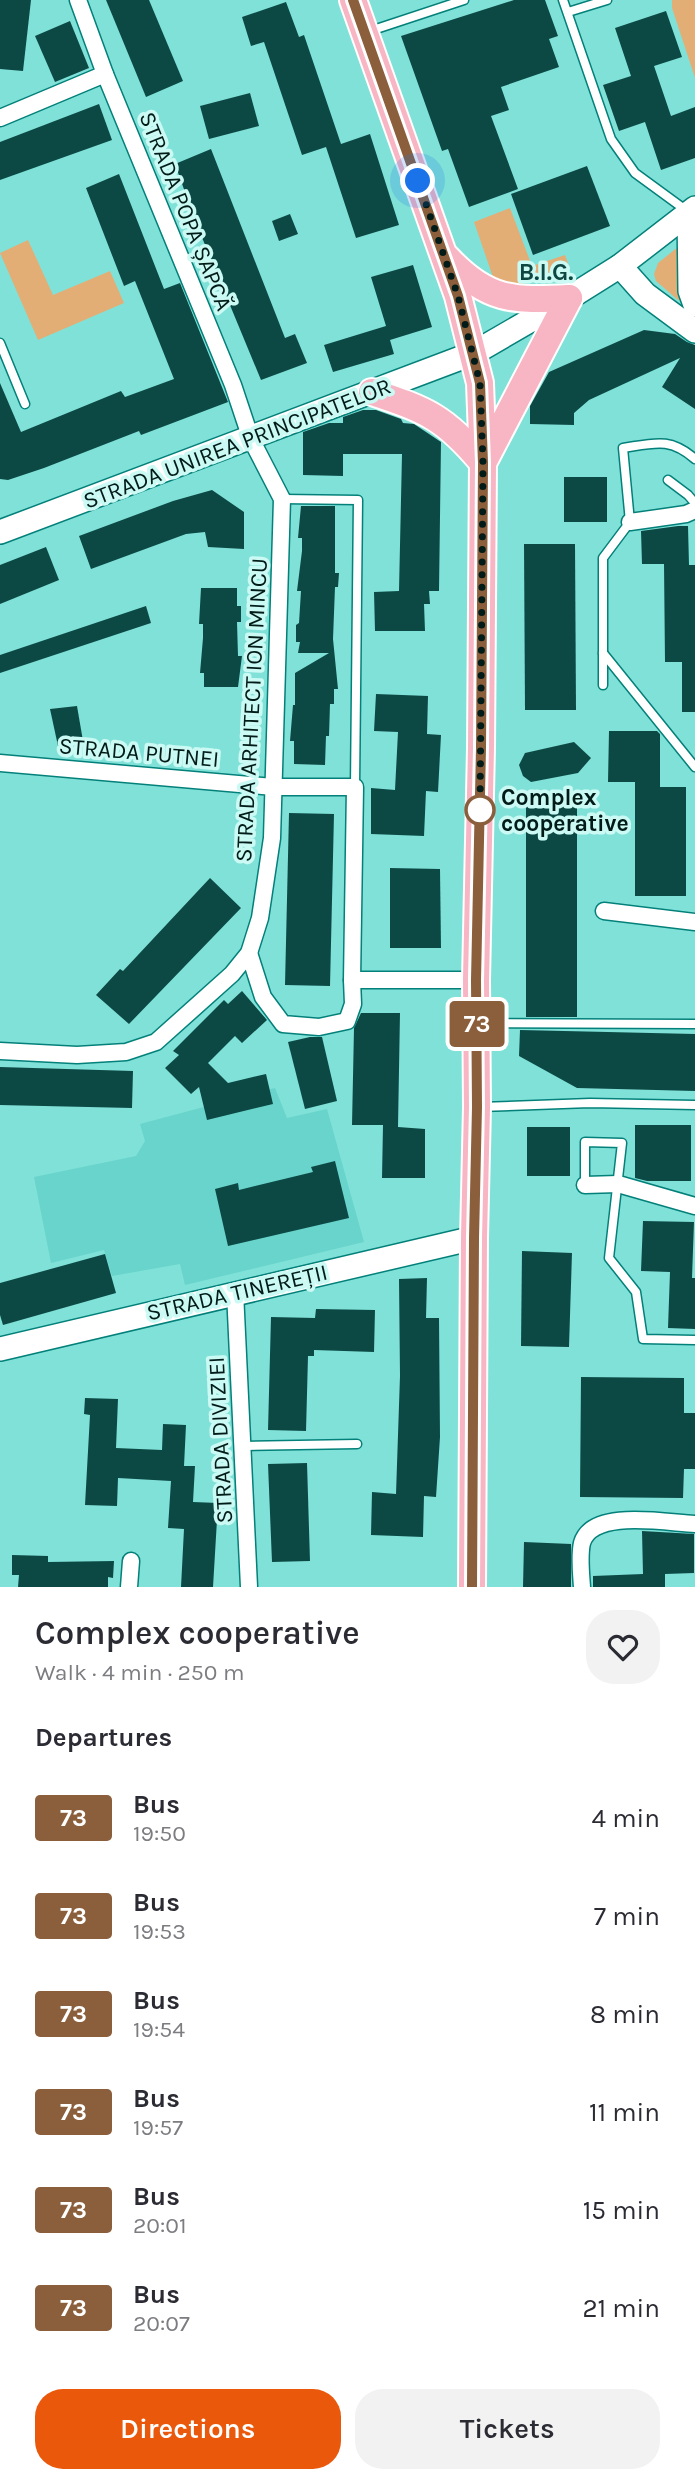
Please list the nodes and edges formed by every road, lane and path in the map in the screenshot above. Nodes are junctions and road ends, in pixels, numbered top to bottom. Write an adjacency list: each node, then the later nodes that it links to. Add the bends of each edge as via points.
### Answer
1 (78, 0): 8 (street, STRADA POPA ȘAPCĂ)
2 (353, 0): 7 (main road)
3 (464, 0): 7 (lane)
4 (564, 0): 6 (lane)
5 (607, 0): 6 (lane)
6 (568, 12): 10 (lane, via 611,139 635,173)
7 (365, 33): 11 (main road)
8 (105, 74): 9 (street); 20 (street, STRADA POPA ȘAPCĂ)
9 (0, 118)
10 (692, 210): 12 (main road, STRADA UNIREA PRINCIPATELOR); 14 (main road, via 690,291)
11 (445, 257): 13 (main road, via 488,292 515,298); 17 (main road)
12 (620, 267): 13 (main road, STRADA UNIREA PRINCIPATELOR); 15 (main road, via 645,294)
13 (569, 298): 17 (main road, STRADA UNIREA PRINCIPATELOR); 22 (main road)
14 (695, 305)
15 (695, 331)
16 (0, 343): 19 (lane)
17 (474, 353): 18 (main road, STRADA UNIREA PRINCIPATELOR); 22 (main road, via 480,383)
18 (372, 392): 20 (main road, STRADA UNIREA PRINCIPATELOR); 22 (main road, via 432,414)
19 (25, 404)
20 (251, 439): 24 (street, STRADA ARHITECT ION MINCU); 28 (main road, STRADA UNIREA PRINCIPATELOR)
21 (695, 459): 27 (lane, via 679,445 623,447)
22 (483, 463): 39 (main road)
23 (668, 480): 25 (lane)
24 (282, 499): 33 (street, STRADA ARHITECT ION MINCU); 34 (lane, via 358,500)
25 (695, 503)
26 (695, 510): 27 (street)
27 (630, 523): 29 (lane, via 603,558)
28 (0, 532)
29 (603, 653): 30 (lane); 32 (lane)
30 (603, 685)
31 (0, 763): 33 (street, STRADA PUTNEI)
32 (695, 767)
33 (273, 787): 34 (street, STRADA PUTNEI); 37 (street, STRADA ARHITECT ION MINCU, via 272,838 260,918)
34 (355, 787): 38 (street)
35 (604, 911): 36 (street)
36 (695, 922)
37 (249, 953): 38 (street, via 263,997 283,1024 319,1027 347,1021 353,1004); 42 (street, STRADA ARHITECT ION MINCU, via 232,975 156,1042 126,1052 77,1055)
38 (352, 980): 39 (street)
39 (476, 980): 40 (main road)
40 (477, 1023): 41 (lane); 44 (main road)
41 (695, 1024)
42 (0, 1051)
43 (695, 1105): 44 (lane)
44 (477, 1107): 48 (main road)
45 (618, 1184): 46 (street); 46 (lane, via 622,1143 585,1142); 47 (street); 50 (lane, via 609,1258 636,1292 643,1339)
46 (585, 1185)
47 (695, 1206)
48 (474, 1238): 49 (main road, STRADA TINEREȚII); 58 (main road)
49 (235, 1292): 51 (main road, STRADA TINEREȚII); 53 (street, STRADA DIVIZIEI)
50 (695, 1340)
51 (0, 1349)
52 (357, 1444): 53 (lane)
53 (244, 1446): 57 (street, STRADA DIVIZIEI)
54 (695, 1524): 59 (street, via 615,1520 592,1528 583,1540)
55 (131, 1561): 56 (street)
56 (130, 1587)
57 (249, 1587)
58 (472, 1587)
59 (582, 1587)

